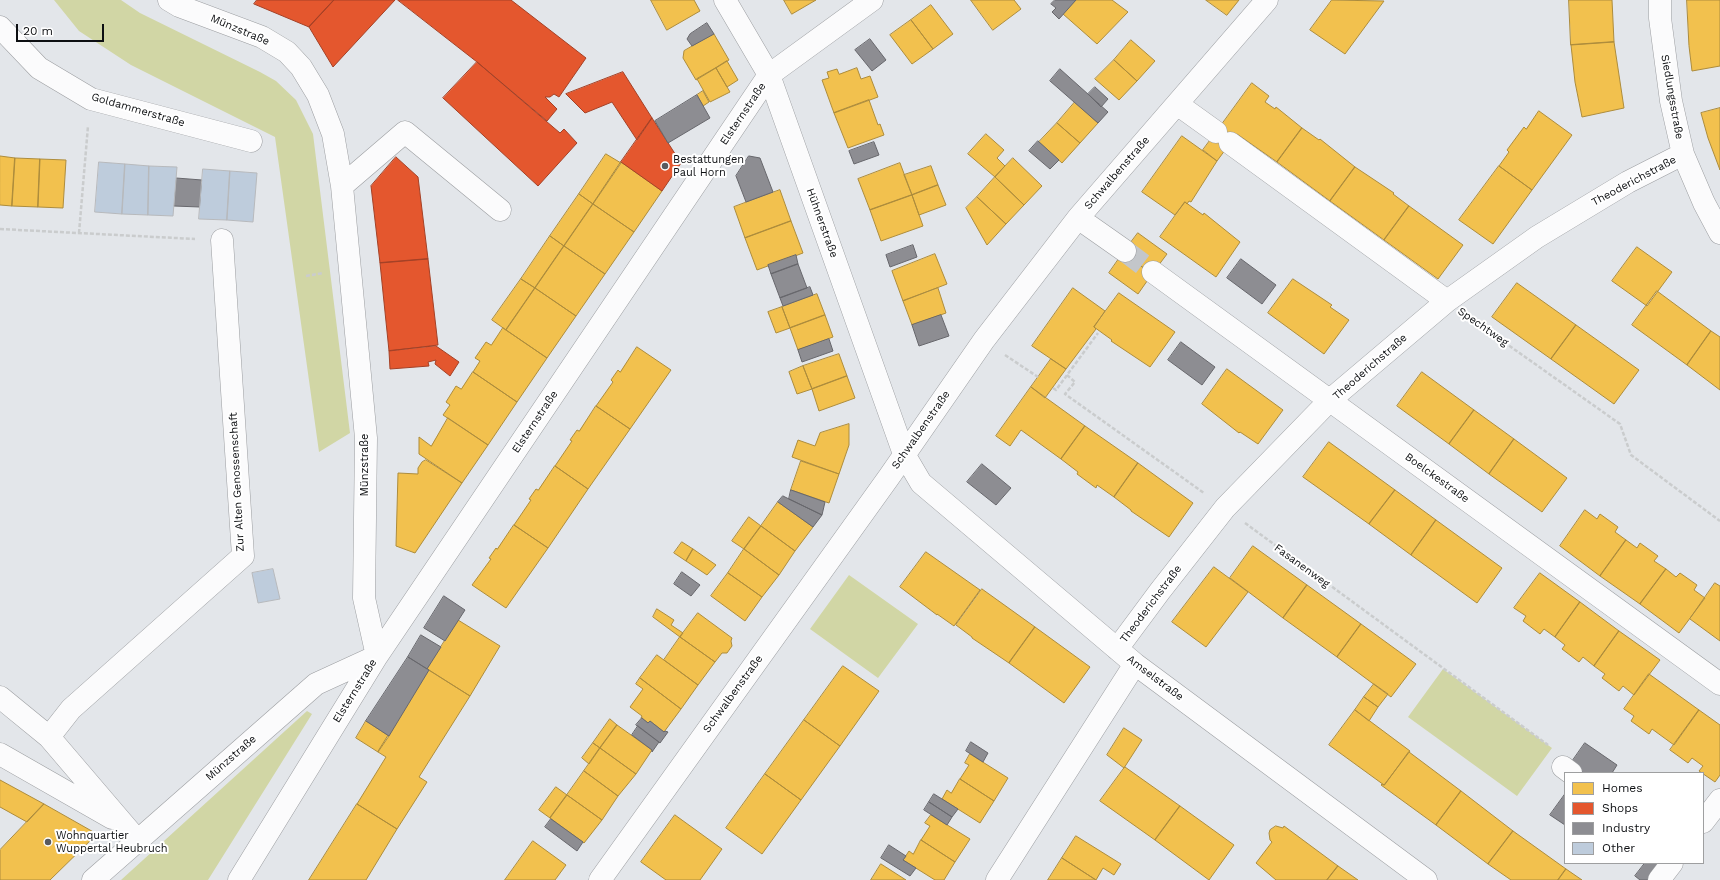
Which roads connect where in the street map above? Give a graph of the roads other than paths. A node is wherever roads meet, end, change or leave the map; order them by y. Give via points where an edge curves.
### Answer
1 (169, 0) edge
2 (726, 0) edge
3 (872, 0) edge
4 (1267, 0) edge
5 (1660, 0) edge
6 (0, 27) edge
7 (769, 75) junction
8 (1177, 104) junction
9 (251, 141) dead end
10 (1682, 154) junction
11 (342, 186) junction
12 (500, 210) dead end
13 (1078, 218) junction
14 (1720, 233) edge
15 (222, 240) road end
16 (1125, 251) tunnel mouth
17 (1154, 272) tunnel mouth
18 (1446, 301) junction
19 (1330, 400) junction
20 (904, 454) junction
21 (1118, 649) junction
22 (377, 656) junction
23 (1134, 664) junction
24 (1720, 684) edge
25 (0, 697) edge
26 (49, 737) junction
27 (0, 754) edge
28 (1720, 800) edge
29 (1704, 821) edge
30 (131, 833) junction
31 (1671, 864) edge
32 (93, 880) edge
33 (239, 880) edge
34 (600, 880) edge
35 (997, 880) edge
36 (1426, 880) edge
37 (1659, 880) edge

1 - 11 street, Münzstraße via 262,37 292,57 301,67 320,102 333,134
2 - 7 street, Hühnerstraße
3 - 7 street, Elsternstraße
4 - 8 street, Schwalbenstraße
5 - 10 street, Siedlungsstraße via 1671,101
6 - 9 street, Goldammerstraße via 39,68 91,98
7 - 20 street, Hühnerstraße
7 - 22 street, Elsternstraße
8 - 13 street, Schwalbenstraße
8 - 18 street, Spechtweg
10 - 14 street, Siedlungsstraße
10 - 18 street, Theoderichstraße via 1569,216
11 - 12 street via 405,132
11 - 22 street, Münzstraße via 366,438 364,598
13 - 16 street
13 - 20 street, Schwalbenstraße via 984,340
15 - 26 street, Zur Alten Genossenschaft via 243,556 71,709
17 - 19 street, Boelckestraße
18 - 19 street, Theoderichstraße
19 - 21 street, Theoderichstraße via 1225,508
19 - 24 street, Boelckestraße
20 - 21 street, Amselstraße via 921,483
20 - 34 street, Schwalbenstraße
21 - 23 street, Amselstraße
22 - 30 street, Münzstraße via 316,684
22 - 33 street, Elsternstraße
23 - 35 street
23 - 36 street, Amselstraße
25 - 26 street
26 - 30 street
27 - 30 street
28 - 29 street
30 - 32 street, Münzstraße
31 - 37 street

